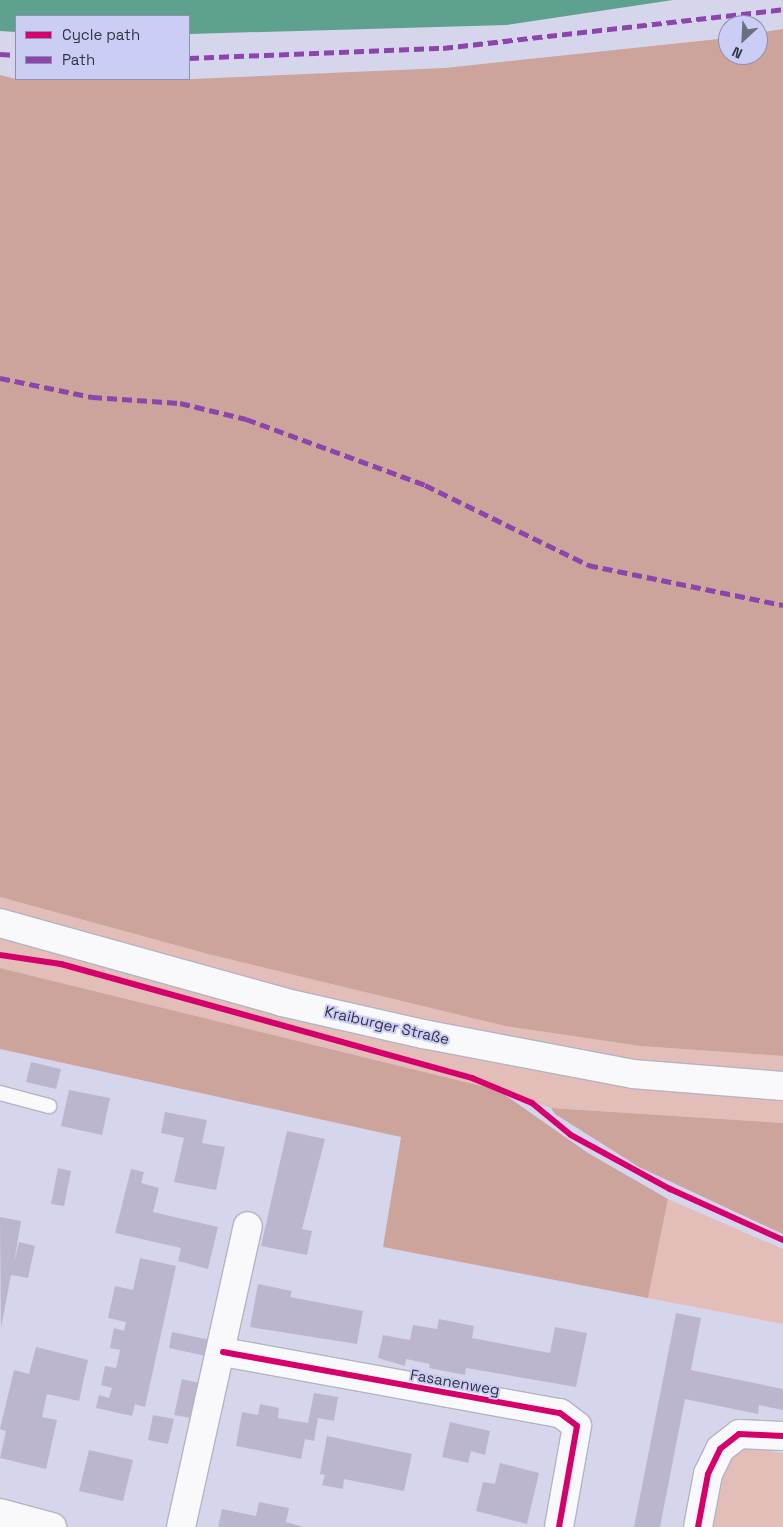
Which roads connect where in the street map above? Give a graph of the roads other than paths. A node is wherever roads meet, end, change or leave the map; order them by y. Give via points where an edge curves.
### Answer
1 (0, 923) edge
2 (783, 1086) edge
3 (0, 1093) edge
4 (49, 1106) dead end
5 (248, 1226) dead end
6 (223, 1352) junction
7 (783, 1436) edge
8 (0, 1513) edge
9 (52, 1527) edge
10 (181, 1527) edge
11 (559, 1527) edge
12 (698, 1527) edge

1 - 2 street, Kraiburger Straße via 282,1002 423,1034 633,1074
3 - 4 lane
5 - 6 street
6 - 10 street
6 - 11 street, Fasanenweg via 560,1413 577,1426
7 - 12 street via 740,1434 720,1449 708,1474
8 - 9 street

